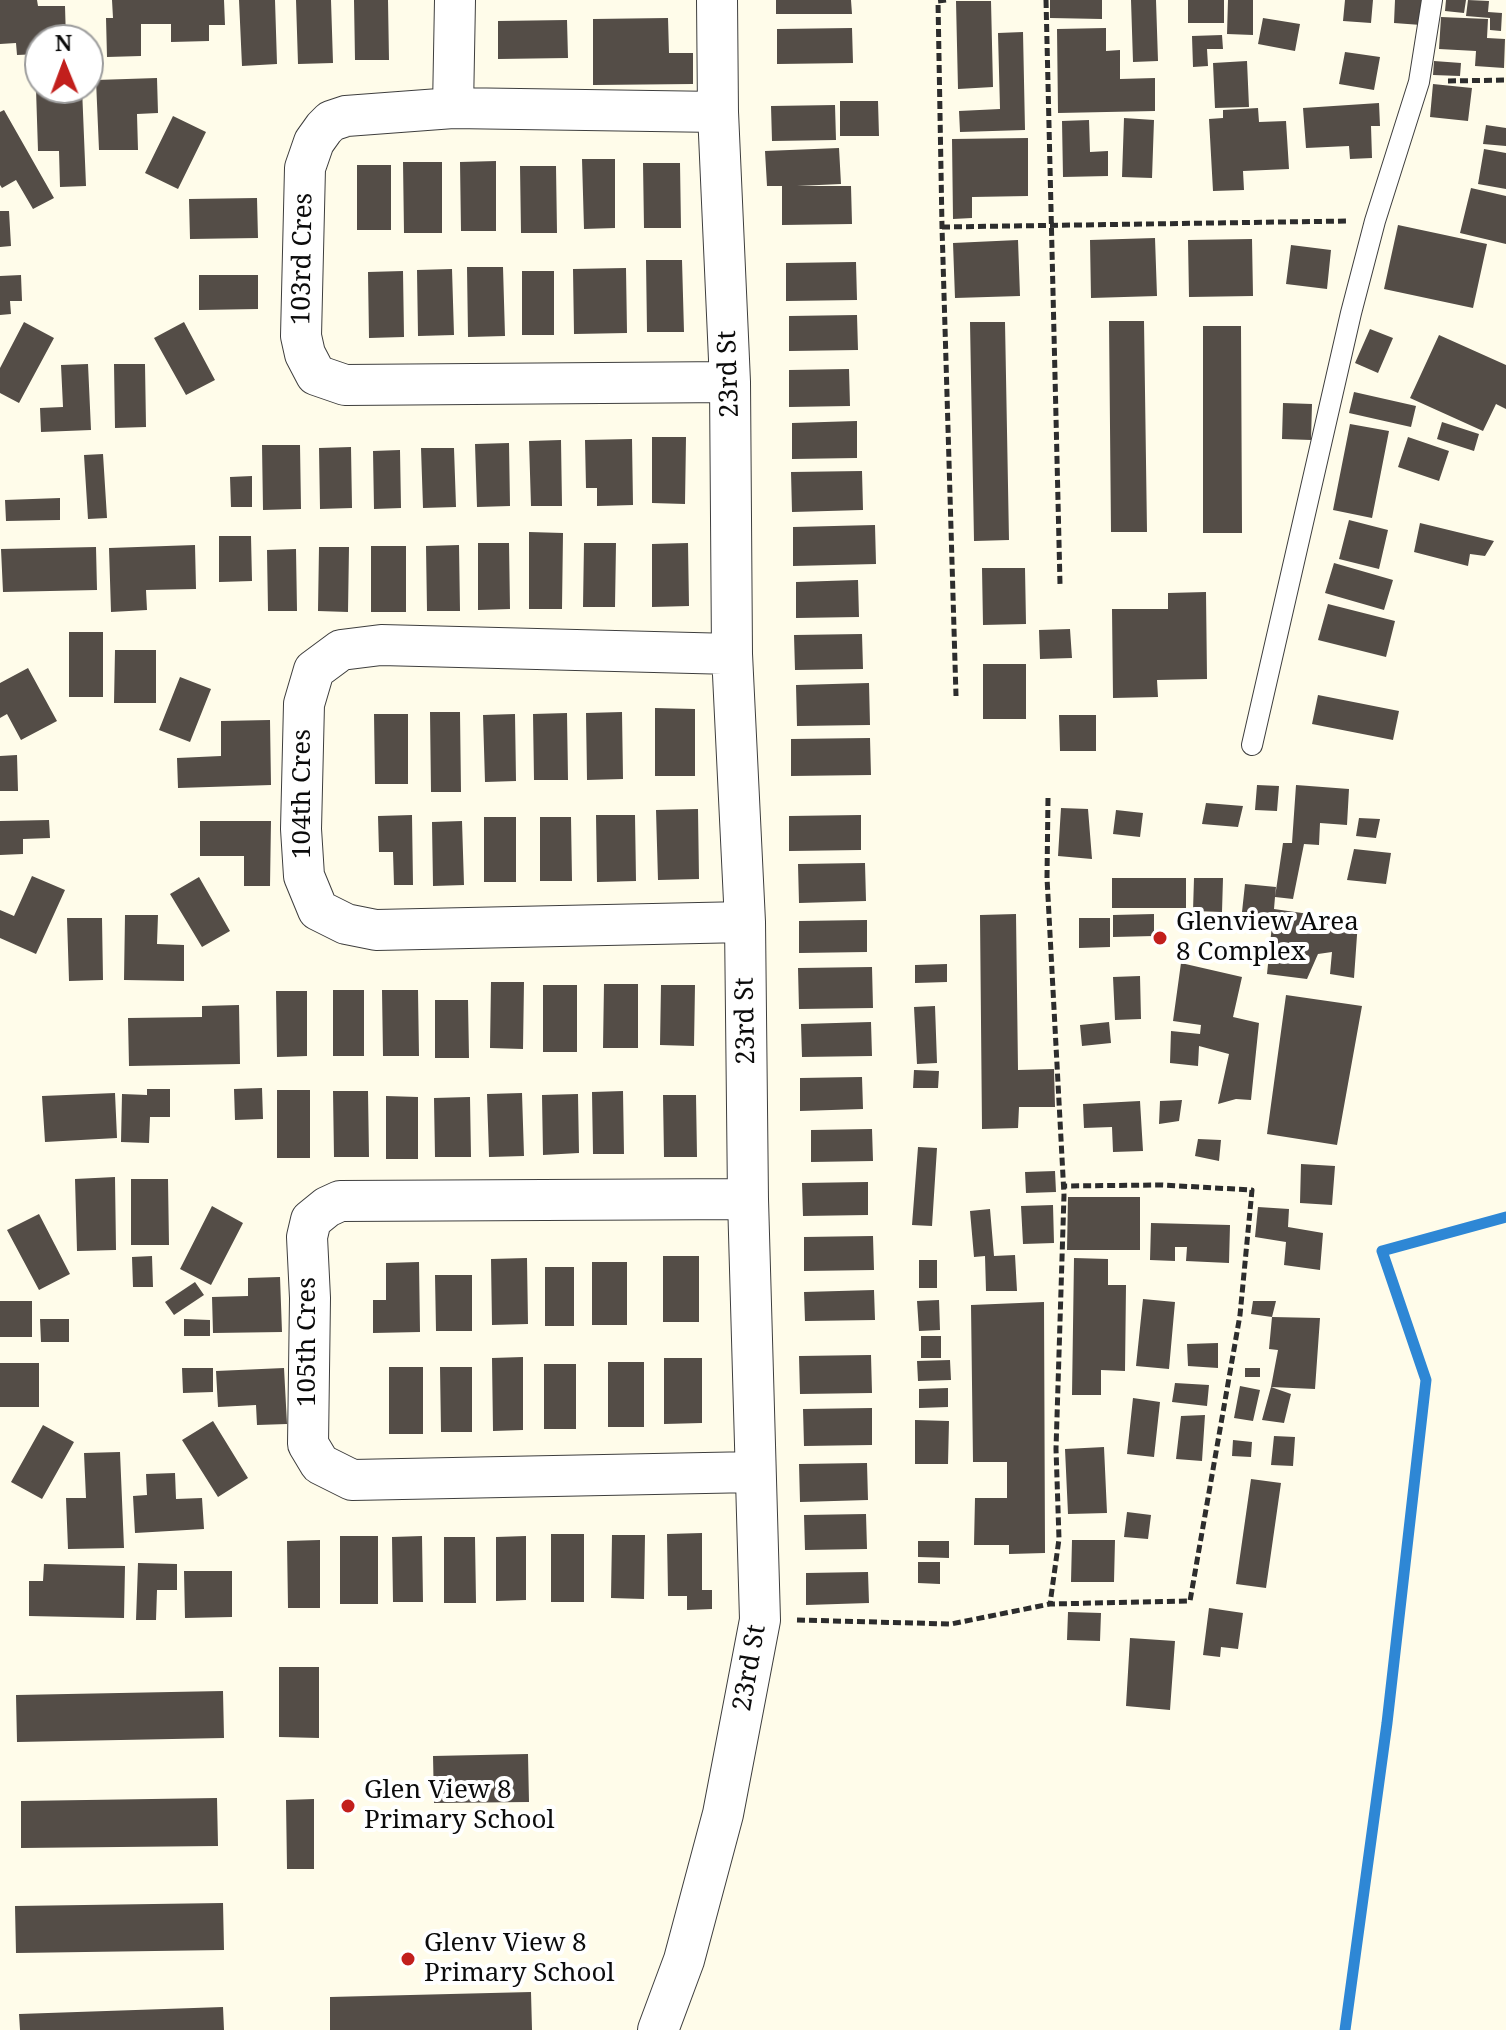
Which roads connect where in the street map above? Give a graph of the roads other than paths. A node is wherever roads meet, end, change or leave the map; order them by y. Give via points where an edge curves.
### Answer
1 (455, 0) edge
2 (717, 0) edge
3 (1432, 0) edge
4 (453, 108) junction
5 (718, 112) junction
6 (730, 382) junction
7 (732, 654) junction
8 (1252, 745) dead end
9 (745, 922) junction
10 (748, 1199) junction
11 (755, 1472) junction
12 (658, 2030) edge

1 - 4 street
2 - 5 street, 23rd St
3 - 8 lane via 1419,82 1348,328
4 - 5 street, 103rd Cres
4 - 6 street, 103rd Cres via 346,116 331,121 314,142 305,168 301,336 316,375 345,385
5 - 6 street, 23rd St
6 - 7 street, 23rd St
7 - 9 street, 23rd St
7 - 9 street, 104th Cres via 381,645 341,650 314,670 304,704 301,829 304,876 318,910 346,924 376,930
9 - 10 street, 23rd St
10 - 11 street, 23rd St
10 - 11 street, 105th Cres via 340,1201 327,1207 311,1220 307,1237 308,1444 320,1464 352,1480
11 - 12 street, 23rd St via 760,1620 723,1814 684,1960

